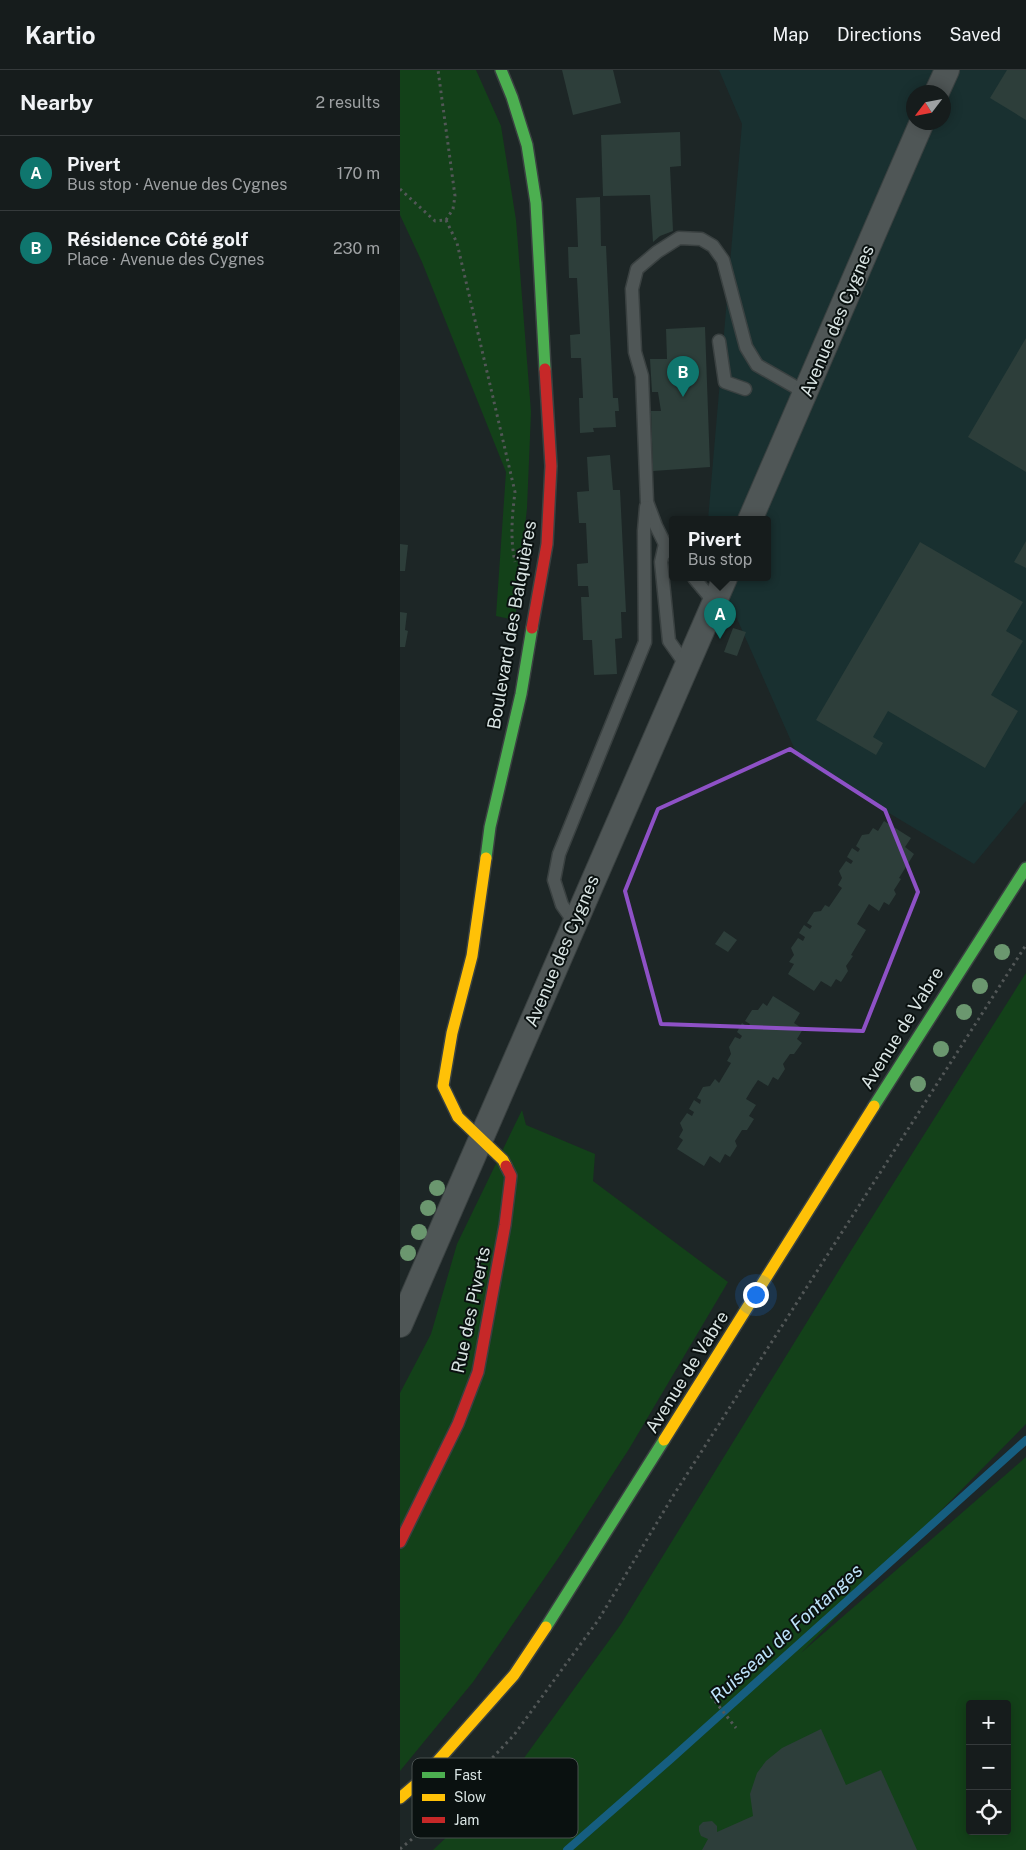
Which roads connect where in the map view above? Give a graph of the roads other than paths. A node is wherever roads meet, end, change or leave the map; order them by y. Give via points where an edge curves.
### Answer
1 (501, 70) edge
2 (947, 70) edge
3 (940, 85) edge
4 (919, 130) edge
5 (719, 341) dead end
6 (745, 389) dead end
7 (806, 393) junction
8 (646, 502) junction
9 (752, 516) edge
10 (669, 548) edge
11 (696, 581) edge
12 (724, 581) edge
13 (714, 602) junction
14 (686, 665) junction
15 (1026, 868) edge
16 (574, 922) junction
17 (481, 1141) junction
18 (400, 1326) edge
19 (400, 1542) edge
20 (439, 1758) edge
21 (412, 1787) edge
22 (400, 1798) edge

1 - 17 street, Boulevard des Balquières via 526,145 536,203 552,466 547,544 526,669 490,827 472,956 452,1033 443,1086 458,1117
2 - 3 street
4 - 7 street, Avenue des Cygnes
5 - 6 lane via 725,382
7 - 8 lane via 758,365 746,347 723,260 713,246 701,239 679,238 657,252 637,269 632,289 635,352 642,376
7 - 9 street, Avenue des Cygnes
8 - 10 lane
8 - 16 lane via 645,642 559,854 554,880 562,905
10 - 14 lane via 661,562 669,641
11 - 13 lane
12 - 13 street, Avenue des Cygnes
13 - 14 street, Avenue des Cygnes
14 - 16 street, Avenue des Cygnes
15 - 20 street, Avenue de Vabre via 586,1566 519,1667
16 - 17 street, Avenue des Cygnes
17 - 18 street, Avenue des Cygnes
17 - 19 street, Rue des Piverts via 503,1160 511,1176 478,1372 458,1424
21 - 22 street, Avenue de Vabre

